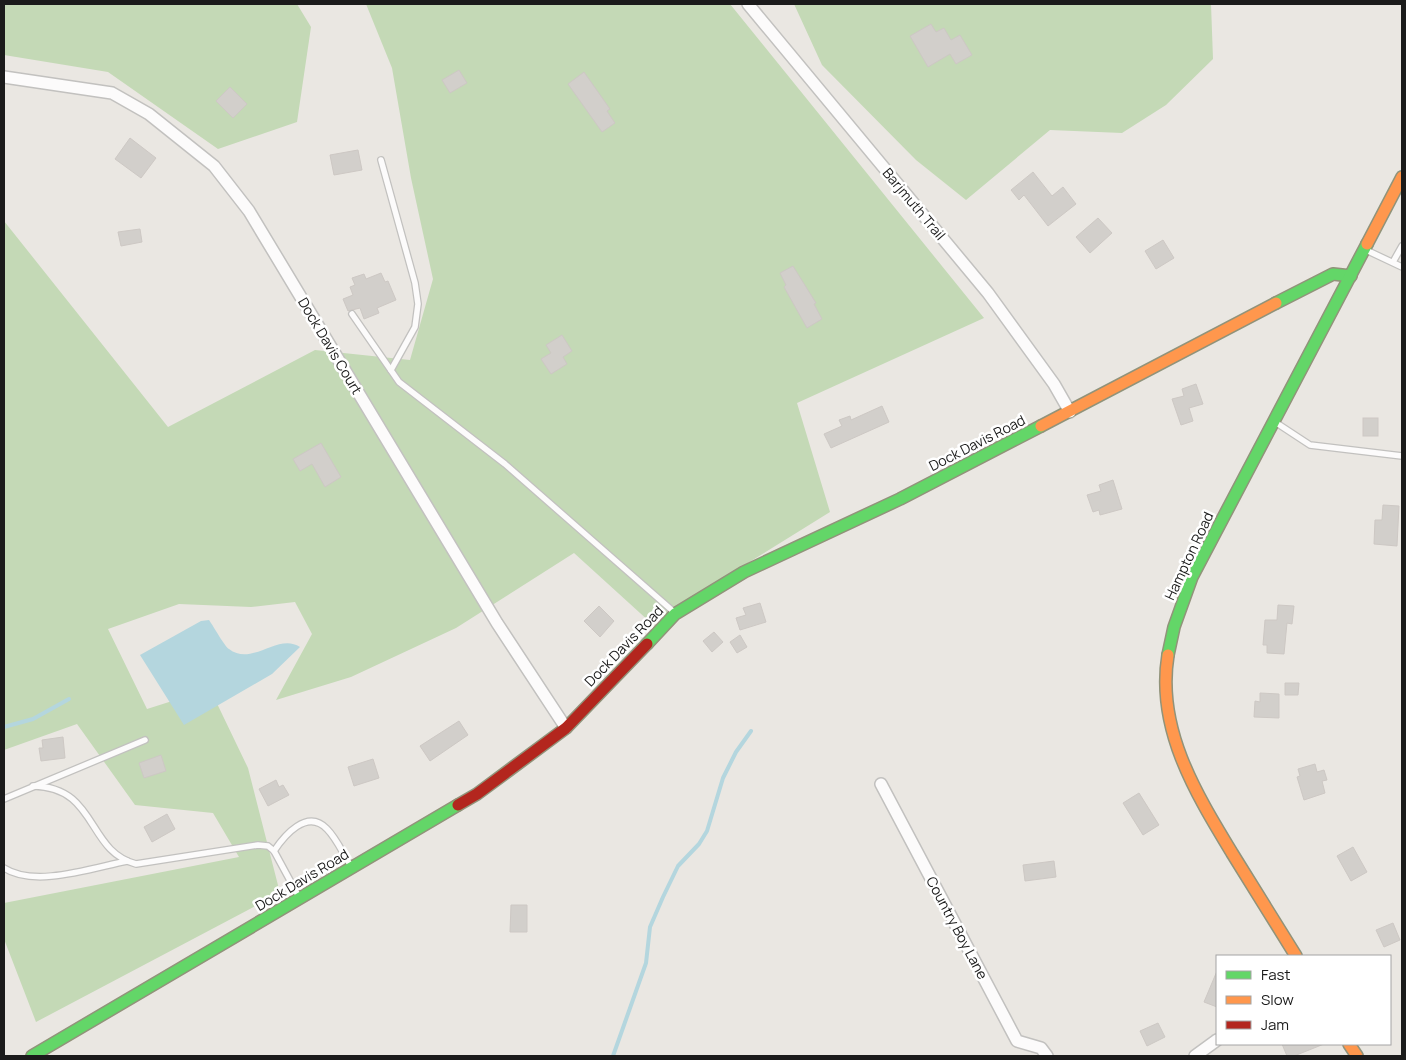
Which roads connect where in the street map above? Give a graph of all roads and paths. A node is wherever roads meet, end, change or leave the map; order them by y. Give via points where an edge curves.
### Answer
1 (748, 4) edge
2 (4, 77) edge
3 (381, 160) dead end
4 (1402, 177) edge
5 (1402, 246) edge
6 (1365, 250) junction
7 (1393, 262) junction
8 (1402, 267) edge
9 (1351, 276) junction
10 (352, 314) dead end
11 (391, 370) junction
12 (1070, 412) junction
13 (1274, 421) junction
14 (1402, 456) edge
15 (675, 614) junction
16 (566, 728) junction
17 (144, 740) dead end
18 (880, 784) dead end
19 (33, 786) junction
20 (4, 799) edge
21 (274, 851) junction
22 (127, 861) junction
23 (4, 868) edge
24 (352, 868) junction
25 (300, 898) junction
26 (1295, 955) edge
27 (1216, 1041) edge
28 (1350, 1045) edge
29 (32, 1056) edge
30 (1047, 1056) edge
31 (1195, 1056) edge
32 (1357, 1056) edge

1 - 12 street, Barjmuth Trail via 988,293 1054,384
2 - 16 street, Dock Davis Court via 112,93 149,114 214,166 249,211 497,623
3 - 11 lane via 415,282 418,304 415,327
4 - 6 street, Hampton Road
5 - 7 lane
6 - 7 lane
6 - 9 street, Hampton Road
7 - 8 lane
9 - 12 street, Dock Davis Road via 1333,274
9 - 13 street, Hampton Road
10 - 11 lane
11 - 15 lane via 399,382 504,464
12 - 15 street, Dock Davis Road via 900,499 744,572
13 - 14 lane via 1310,445
13 - 26 street, Hampton Road via 1192,577 1168,648 1165,679 1167,715 1178,753 1195,792
15 - 16 street, Dock Davis Road
16 - 24 street, Dock Davis Road via 477,794
17 - 19 lane
18 - 30 street, Country Boy Lane via 1018,1041 1041,1048
19 - 20 lane
19 - 22 lane via 56,788 69,795 109,848
21 - 22 lane via 268,846 258,845 146,864
21 - 24 lane via 293,828 307,822 319,824 327,828
21 - 25 lane
22 - 23 lane via 41,877 25,877
24 - 25 street, Dock Davis Road
25 - 29 street, Dock Davis Road
27 - 31 street
28 - 32 street

